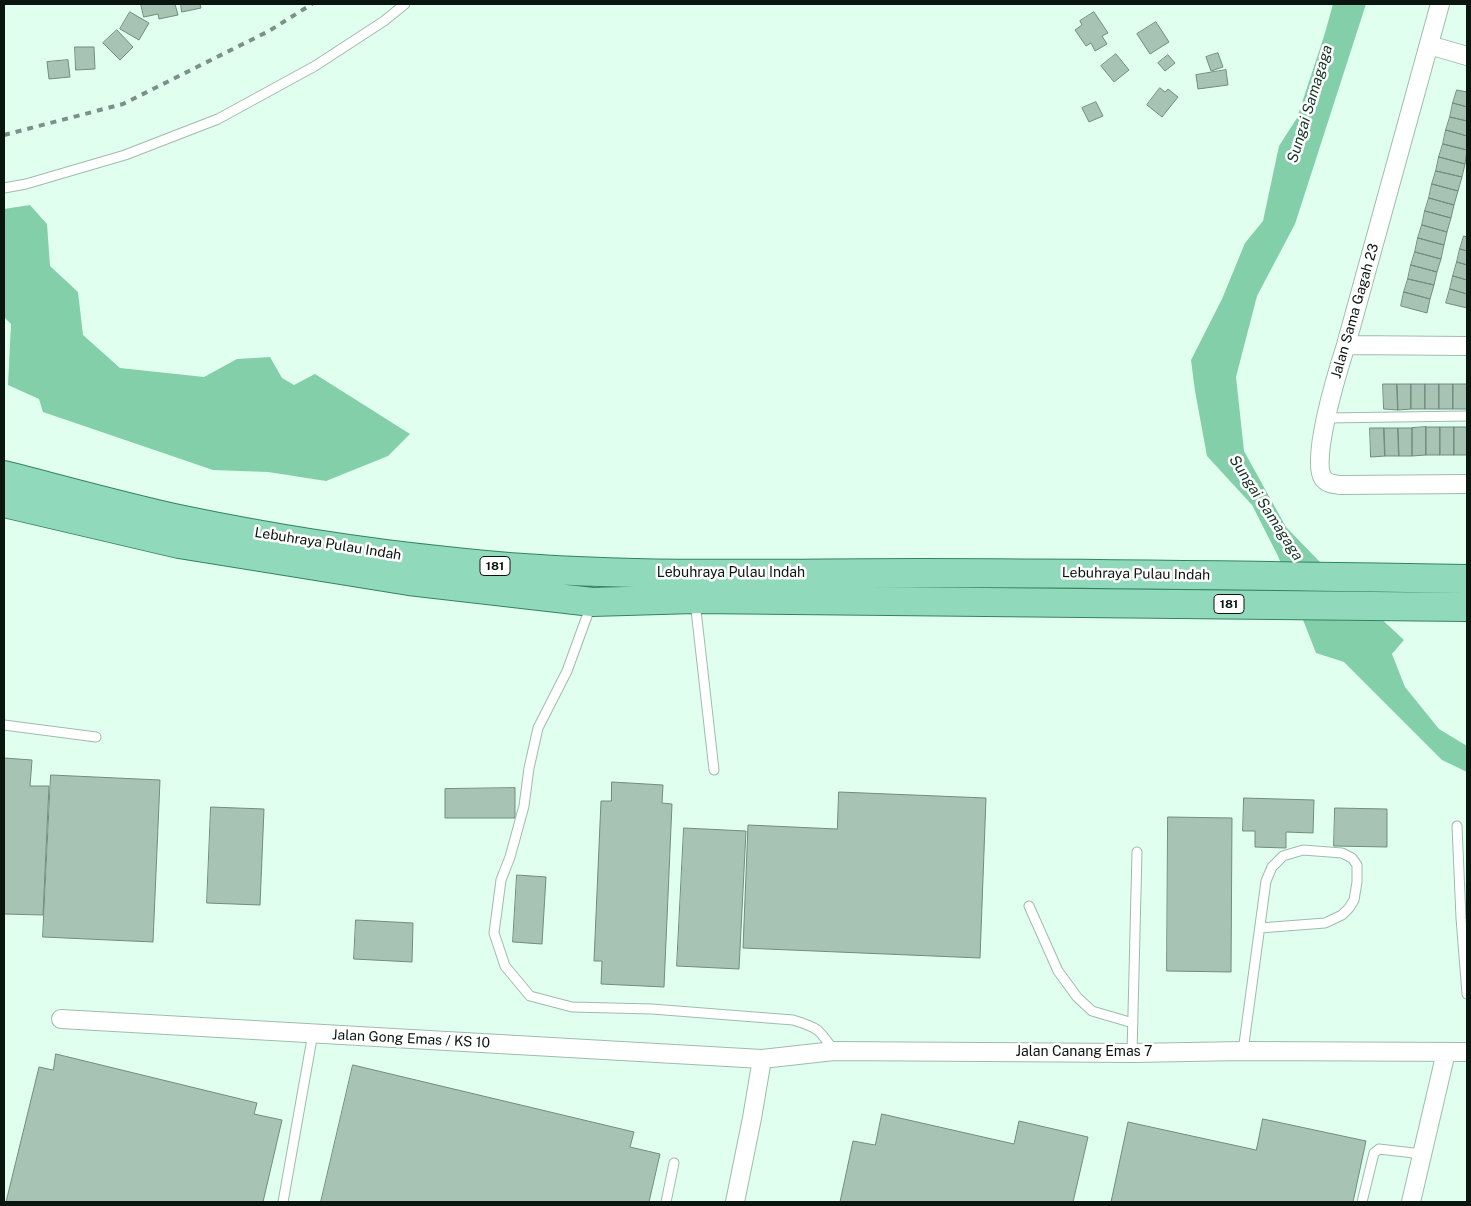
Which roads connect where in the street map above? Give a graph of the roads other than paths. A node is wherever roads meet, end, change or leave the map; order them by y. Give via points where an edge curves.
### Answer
1 (405, 4) edge
2 (1440, 4) edge
3 (1429, 45) junction
4 (1467, 56) edge
5 (4, 188) edge
6 (1346, 345) junction
7 (1467, 346) edge
8 (1467, 416) edge
9 (1327, 418) junction
10 (4, 475) edge
11 (1467, 484) edge
12 (4, 503) edge
13 (1467, 579) edge
14 (695, 599) junction
15 (592, 602) junction
16 (1467, 607) edge
17 (4, 725) edge
18 (96, 737) dead end
19 (714, 770) dead end
20 (1457, 826) dead end
21 (1138, 852) dead end
22 (1029, 906) dead end
23 (1260, 928) junction
24 (1467, 994) edge
25 (61, 1019) dead end
26 (1133, 1023) junction
27 (313, 1033) junction
28 (834, 1050) junction
29 (1243, 1051) junction
30 (1446, 1052) junction
31 (1467, 1052) edge
32 (1132, 1053) junction
33 (762, 1059) junction
34 (1422, 1154) junction
35 (674, 1163) dead end
36 (283, 1202) edge
37 (666, 1202) edge
38 (735, 1202) edge
39 (1362, 1202) edge
40 (1412, 1202) edge

1 - 5 lane via 315,66 218,119 125,155
2 - 3 street, Jalan Sama Gagah 23
3 - 4 street
3 - 6 street, Jalan Sama Gagah 23
6 - 7 street
6 - 9 street, Jalan Sama Gagah 23 via 1333,385
8 - 9 lane
9 - 11 street, Jalan Sama Gagah 23 via 1320,449 1320,470 1330,484
10 - 13 main road, Lebuhraya Pulau Indah / 181 via 200,523 276,538 449,562 522,568 675,574 1091,573
12 - 15 main road, Lebuhraya Pulau Indah / 181 via 179,544 409,581
14 - 15 main road, Lebuhraya Pulau Indah / 181
14 - 16 main road, Lebuhraya Pulau Indah / 181
14 - 19 lane
15 - 28 lane via 567,671 538,728 524,806 501,880 494,933 505,966 530,996 572,1007 652,1009 793,1020 820,1031
17 - 18 lane
20 - 24 lane
21 - 26 lane
22 - 26 lane via 1058,971 1077,997 1092,1011
23 - 23 lane via 1325,923 1342,914 1354,900 1357,865 1342,853 1303,850 1283,856 1266,881
23 - 29 lane
25 - 27 street, Jalan Gong Emas / KS 10
26 - 32 lane
27 - 33 street, Jalan Gong Emas / KS 10
27 - 36 lane
28 - 32 street, Jalan Canang Emas 7
28 - 33 street, Jalan Canang Emas 7
29 - 30 street, Jalan Canang Emas 7
29 - 32 street, Jalan Canang Emas 7
30 - 31 street, Jalan Canang Emas 7
30 - 34 street
33 - 38 street
34 - 39 lane via 1379,1149 1374,1153
34 - 40 street
35 - 37 lane

